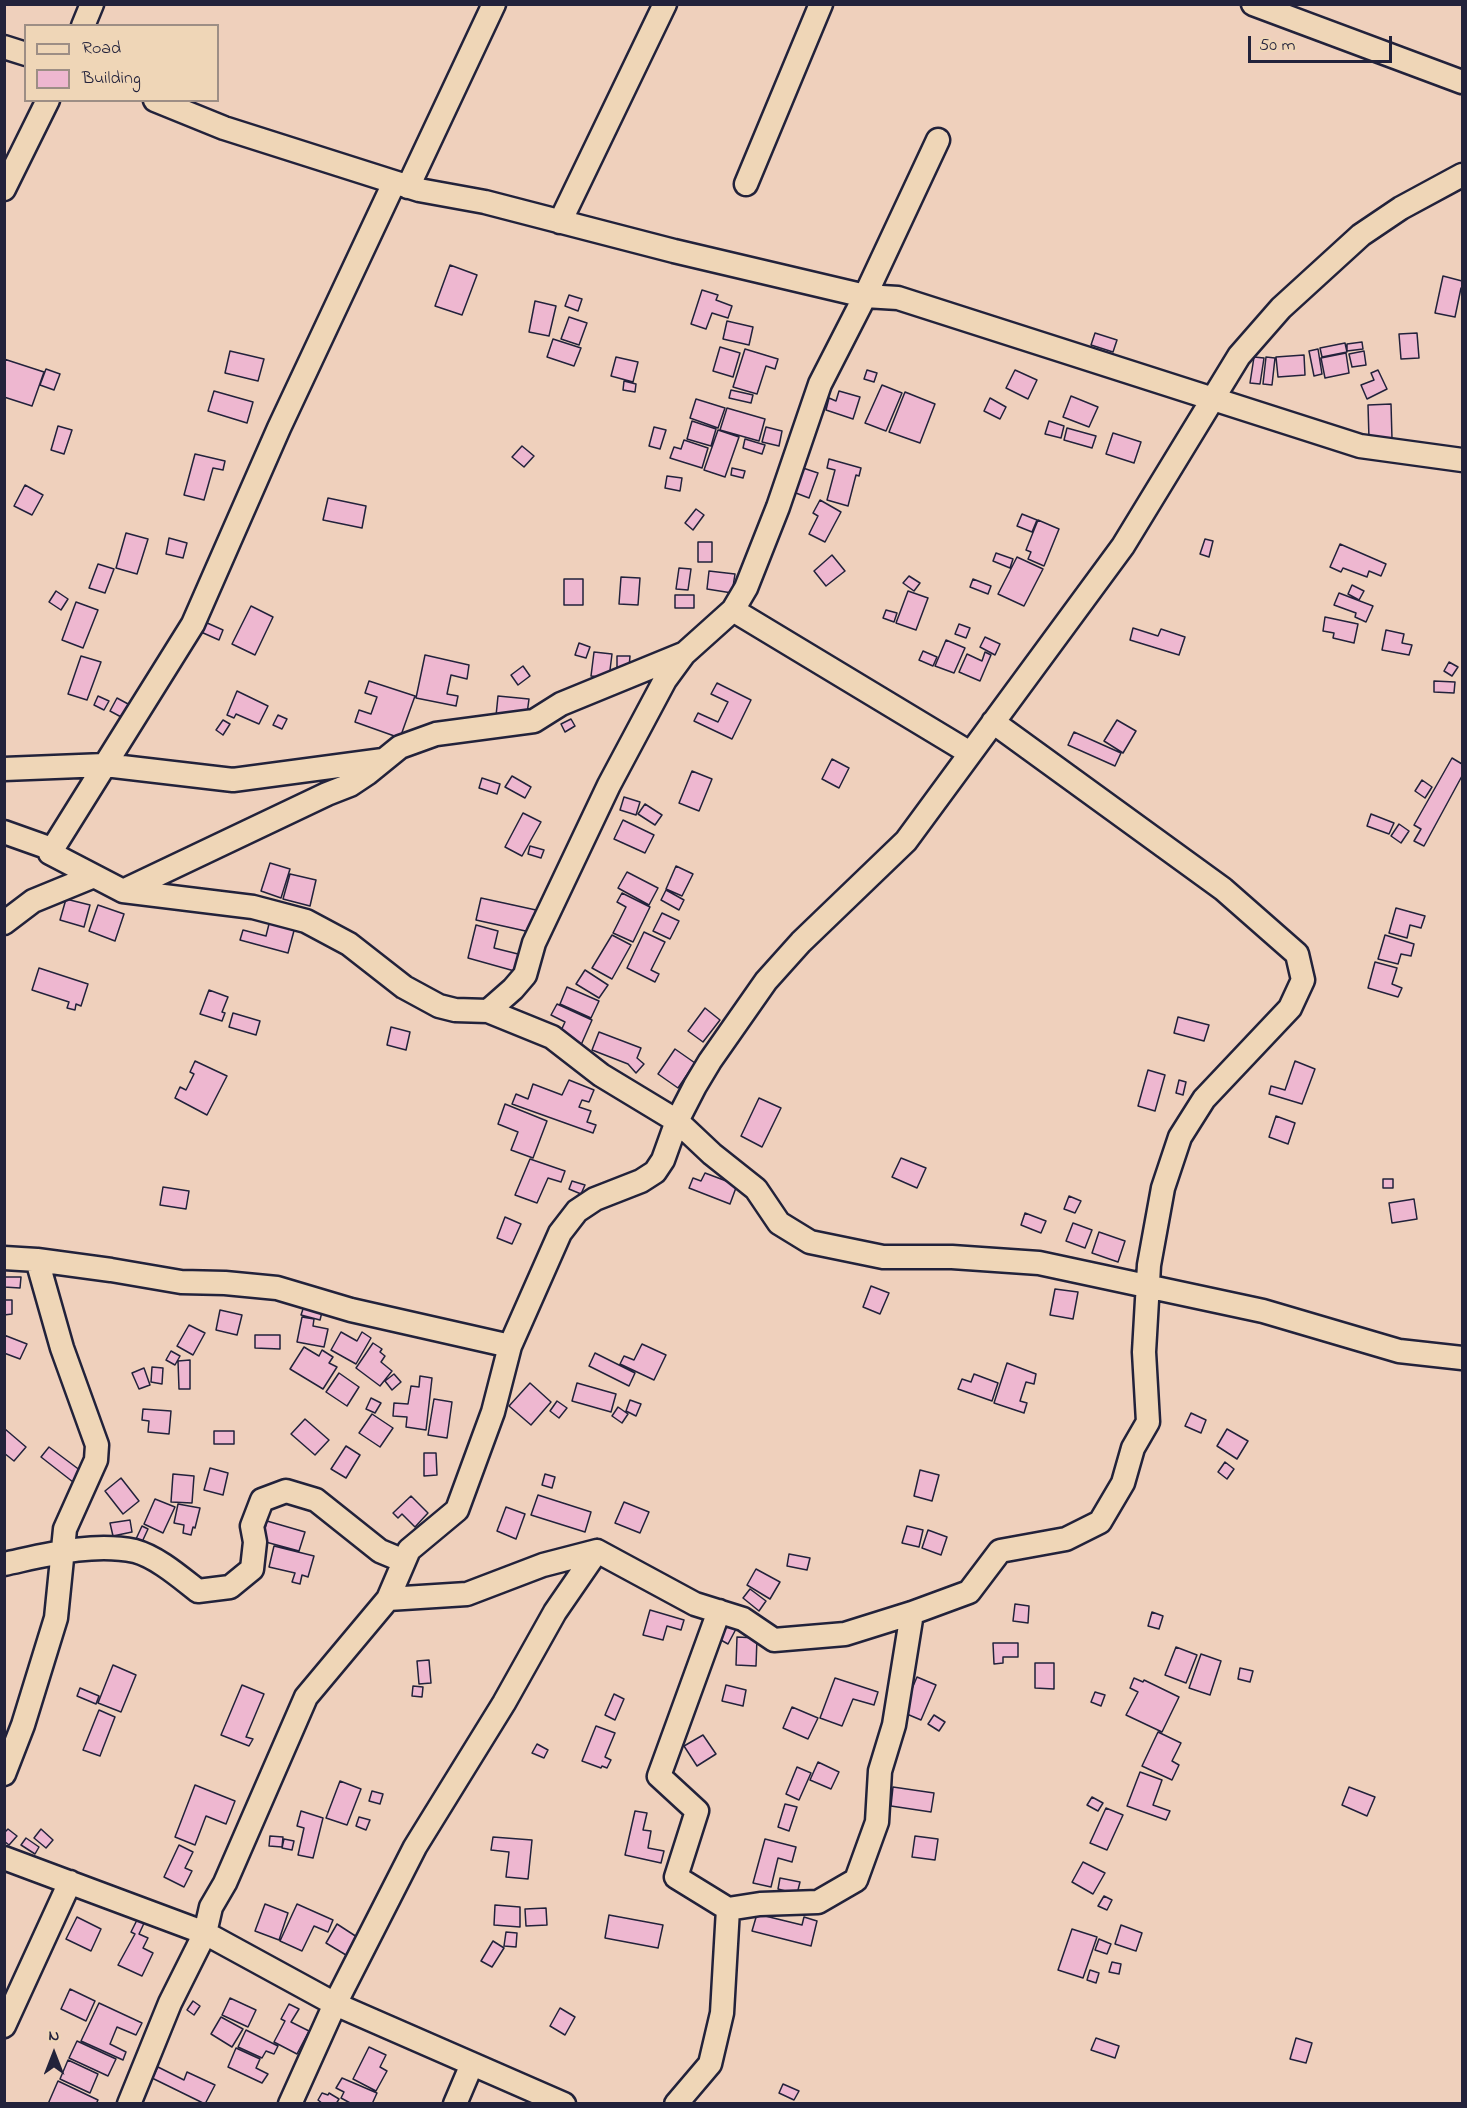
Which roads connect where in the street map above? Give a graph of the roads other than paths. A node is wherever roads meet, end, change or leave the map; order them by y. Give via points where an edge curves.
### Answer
1 (92, 4) edge
2 (494, 4) edge
3 (665, 4) edge
4 (821, 4) edge
5 (1253, 4) edge
6 (84, 24) edge
7 (4, 47) edge
8 (24, 53) edge
9 (1462, 82) edge
10 (47, 102) edge
11 (160, 102) edge
12 (938, 140) dead end
13 (1462, 175) edge
14 (746, 184) dead end
15 (401, 185) junction
16 (4, 189) edge
17 (560, 222) junction
18 (865, 296) junction
19 (1213, 399) junction
20 (1462, 460) edge
21 (733, 610) junction
22 (684, 654) junction
23 (993, 722) junction
24 (970, 753) junction
25 (383, 760) junction
26 (105, 765) junction
27 (4, 769) edge
28 (4, 832) edge
29 (50, 853) junction
30 (94, 876) junction
31 (123, 891) junction
32 (4, 923) edge
33 (488, 1011) junction
34 (677, 1121) junction
35 (4, 1258) edge
36 (37, 1260) junction
37 (1148, 1285) junction
38 (510, 1346) junction
39 (1462, 1358) edge
40 (63, 1551) junction
41 (597, 1551) junction
42 (404, 1561) junction
43 (4, 1564) edge
44 (388, 1599) junction
45 (719, 1611) junction
46 (912, 1613) junction
47 (4, 1774) edge
48 (4, 1858) edge
49 (70, 1882) junction
50 (728, 1909) junction
51 (205, 1933) junction
52 (335, 2004) junction
53 (4, 2026) edge
54 (472, 2064) junction
55 (129, 2103) edge
56 (290, 2103) edge
57 (455, 2103) edge
58 (564, 2103) edge
59 (676, 2103) edge

1 - 6 street
2 - 15 street
3 - 17 street
4 - 14 street
5 - 9 street
7 - 8 street
10 - 16 street
11 - 15 street via 224,128
12 - 18 street
13 - 19 street via 1401,208 1352,243 1274,316 1239,356
15 - 17 street
15 - 26 street via 279,428 193,624
17 - 18 street
18 - 19 street via 898,298
18 - 21 street via 820,384 778,507 746,588
19 - 20 street via 1360,446
19 - 23 street via 1123,546
21 - 22 street
21 - 24 street
22 - 25 street via 561,704 534,721 436,734 400,747
22 - 33 street via 665,680 609,785 534,943 525,975
23 - 24 street
23 - 37 street via 1223,889 1298,954 1303,980 1290,1008 1204,1099 1180,1137 1163,1188
24 - 34 street via 906,841 766,981 710,1061
25 - 26 street via 233,780
25 - 31 street via 350,785
26 - 27 street
26 - 29 street
28 - 29 street via 49,848
29 - 30 street
30 - 31 street
30 - 32 street via 33,901
31 - 33 street via 254,907 306,921 349,944 404,987 439,1006 455,1011
33 - 34 street via 552,1037 601,1075
34 - 37 street via 756,1189 778,1223 810,1242 884,1257 1039,1263
34 - 38 street via 655,1172 595,1199 577,1211 560,1233
35 - 36 street
36 - 38 street via 181,1282 277,1288 351,1310
36 - 40 street via 62,1348 97,1445 96,1460 65,1529
37 - 39 street via 1263,1311 1399,1351
37 - 46 street via 1144,1352 1148,1422 1133,1448 1123,1483 1100,1522 1066,1539 1000,1551 969,1592
38 - 42 street via 493,1412 457,1510 409,1550
40 - 42 street via 136,1551 170,1568 198,1591 230,1587 252,1569 252,1526 261,1500 286,1491 316,1500 380,1551
40 - 43 street
40 - 47 street via 56,1618
41 - 44 street via 543,1565 467,1594
41 - 45 street via 695,1604
41 - 52 street via 555,1612 415,1846
42 - 44 street
44 - 51 street via 306,1697 212,1907
45 - 46 street via 743,1619 774,1640 845,1634
45 - 50 street via 659,1776 697,1812 676,1876
46 - 50 street via 894,1725 880,1771 877,1822 856,1880 818,1902
48 - 49 street
49 - 51 street
49 - 53 street
50 - 59 street via 722,2013 710,2064
51 - 52 street
51 - 55 street via 170,2003
52 - 54 street
52 - 56 street
54 - 57 street
54 - 58 street

